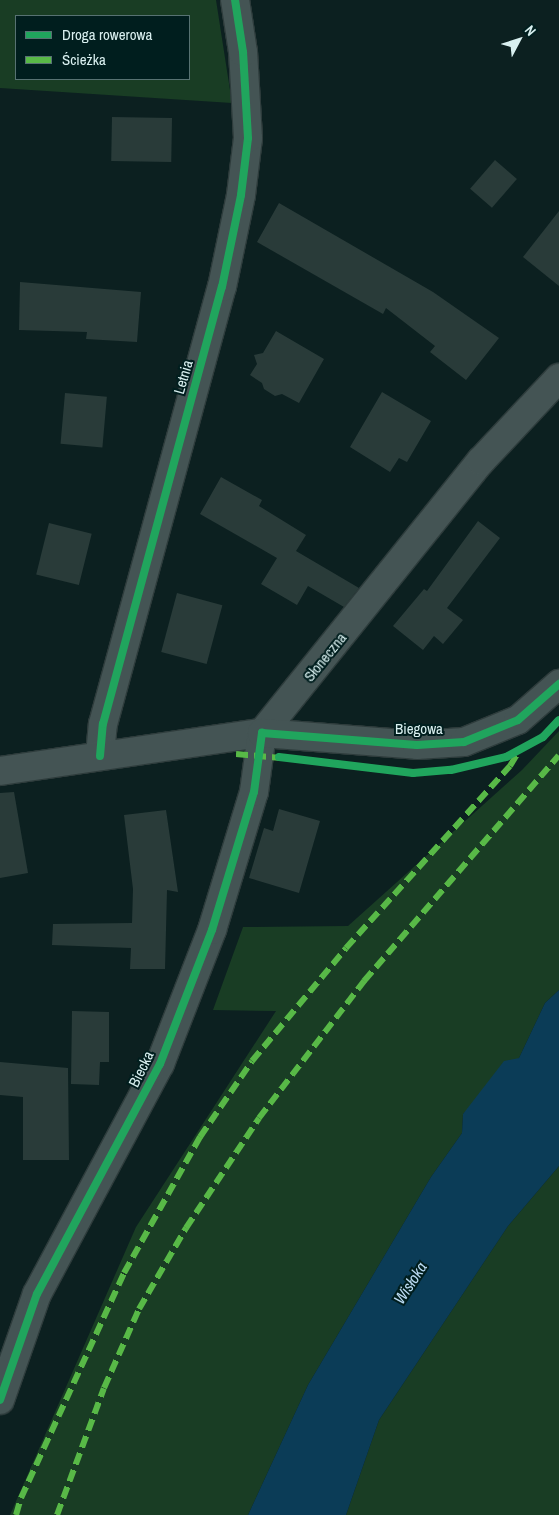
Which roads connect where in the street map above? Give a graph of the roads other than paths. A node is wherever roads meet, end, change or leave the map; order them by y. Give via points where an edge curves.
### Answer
1 (235, 0) edge
2 (559, 378) edge
3 (559, 684) edge
4 (262, 733) junction
5 (100, 756) junction
6 (0, 771) edge
7 (0, 1400) edge

1 - 5 street, Letnia via 244,52 248,138 241,195 222,287 103,724
2 - 4 street, Słoneczna via 481,461
3 - 4 street, Biegowa via 518,720 464,742 417,745
4 - 5 street
4 - 7 street, Biecka via 254,792 217,912 160,1064 37,1294
5 - 6 street

